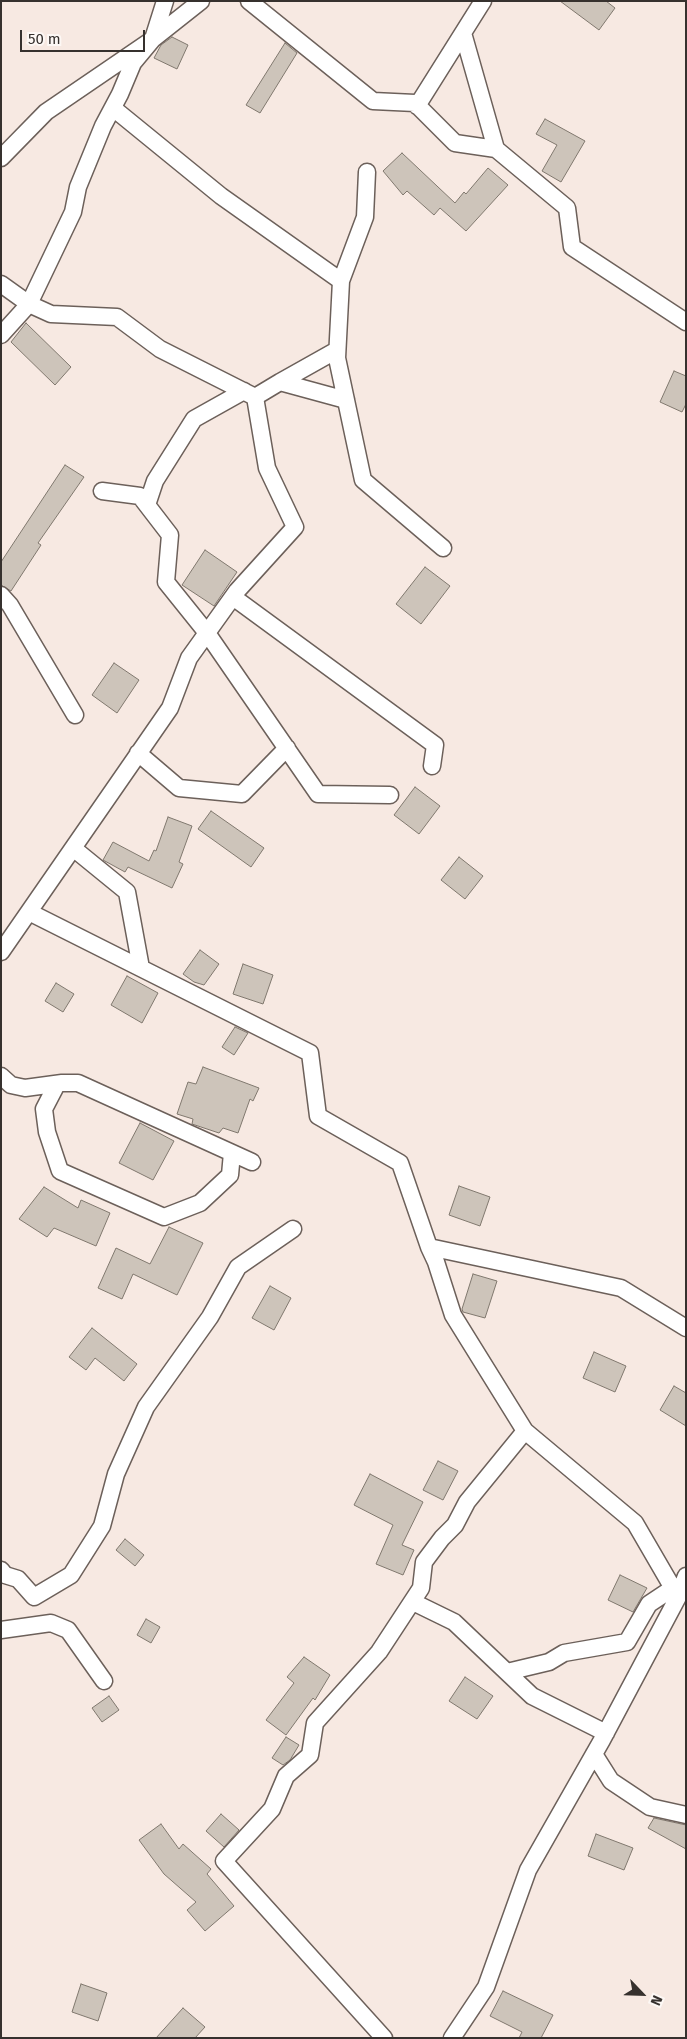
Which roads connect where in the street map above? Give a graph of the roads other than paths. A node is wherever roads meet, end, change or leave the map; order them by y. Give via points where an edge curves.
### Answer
1 (165, 1) edge
2 (201, 1) edge
3 (248, 1) edge
4 (483, 1) edge
5 (463, 34) junction
6 (153, 39) junction
7 (417, 106) junction
8 (113, 108) junction
9 (496, 150) junction
10 (1, 158) edge
11 (367, 172) dead end
12 (341, 281) junction
13 (1, 284) edge
14 (28, 304) junction
15 (686, 322) edge
16 (1, 335) edge
17 (337, 350) junction
18 (280, 382) junction
19 (249, 394) junction
20 (346, 400) junction
21 (102, 491) dead end
22 (147, 505) junction
23 (443, 548) dead end
24 (1, 595) edge
25 (232, 597) junction
26 (207, 632) junction
27 (75, 715) dead end
28 (286, 748) junction
29 (138, 753) junction
30 (432, 766) dead end
31 (390, 795) dead end
32 (73, 848) junction
33 (29, 912) junction
34 (1, 952) edge
35 (141, 968) junction
36 (1, 1076) edge
37 (57, 1084) junction
38 (232, 1153) junction
39 (252, 1162) dead end
40 (293, 1229) dead end
41 (429, 1247) junction
42 (686, 1328) edge
43 (525, 1431) junction
44 (1, 1570) edge
45 (686, 1576) edge
46 (678, 1598) edge
47 (413, 1602) junction
48 (1, 1630) edge
49 (507, 1672) junction
50 (104, 1682) dead end
51 (606, 1733) junction
52 (594, 1754) junction
53 (686, 1815) edge
54 (384, 2038) edge
55 (452, 2038) edge

1 - 6 street
2 - 6 street
3 - 7 street via 373,101 415,103
4 - 5 street
5 - 7 street
5 - 9 street
6 - 8 street via 133,63
6 - 10 street via 46,112
7 - 9 street via 455,143
8 - 12 street via 221,196
8 - 14 street via 83,172 73,212
9 - 15 street via 567,208 572,247
11 - 12 street via 365,217
12 - 17 street
13 - 14 street
14 - 16 street
14 - 19 street via 51,314 117,317 160,349
17 - 18 street
17 - 20 street
18 - 19 street
18 - 20 street
19 - 22 street via 194,419 156,481
19 - 25 street via 267,468 295,527
20 - 23 street via 363,480
21 - 22 street via 140,496
22 - 26 street via 170,535 166,582
24 - 27 street
25 - 26 street
25 - 30 street via 435,745
26 - 28 street
26 - 29 street via 189,658 170,708
28 - 29 street via 242,794 179,788
28 - 31 street via 318,794
29 - 32 street
32 - 33 street
32 - 35 street via 127,892
33 - 34 street
33 - 35 street
35 - 41 street via 310,1053 318,1116 400,1163
36 - 37 street via 11,1086 25,1088
37 - 38 street via 78,1083
37 - 38 street via 44,1109 47,1132 60,1171 164,1217 200,1203 230,1175
38 - 39 street
40 - 44 street via 238,1267 210,1317 146,1407 116,1474 102,1526 71,1575 34,1597 18,1579 5,1575
41 - 42 street via 622,1288
41 - 43 street via 453,1315
43 - 46 street via 635,1523
43 - 47 street via 467,1502 455,1525 424,1562 422,1588
45 - 46 street
46 - 49 street via 649,1604 627,1642 564,1653 549,1662
46 - 51 street
47 - 49 street via 454,1622
47 - 54 street via 379,1652 315,1724 310,1755 286,1776 272,1810 224,1861
48 - 50 street via 51,1623 68,1630
49 - 51 street via 532,1696
51 - 52 street
52 - 53 street via 611,1781 650,1807
52 - 55 street via 528,1870 486,1987

